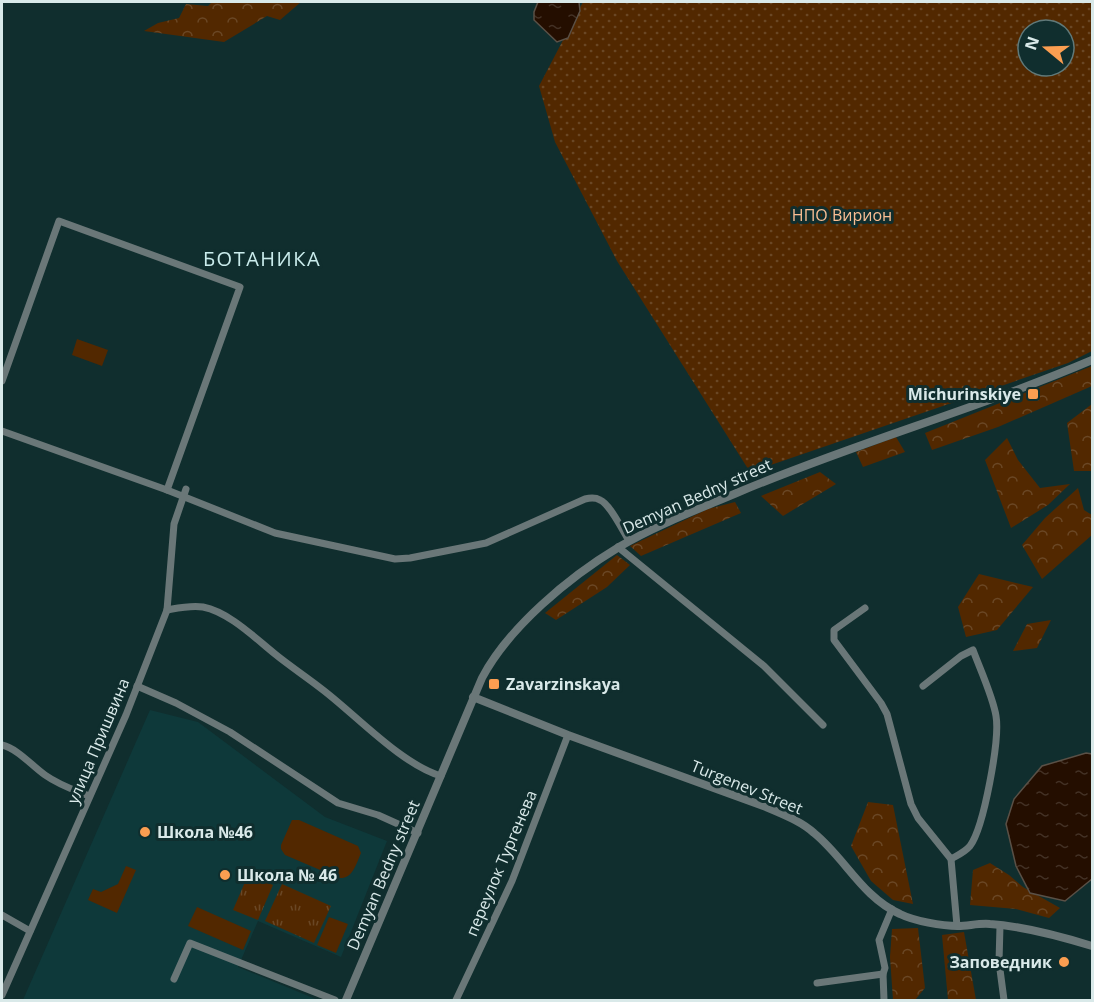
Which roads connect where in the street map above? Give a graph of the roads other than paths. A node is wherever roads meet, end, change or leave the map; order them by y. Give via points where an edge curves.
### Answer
1 (1092, 360) edge
2 (2, 381) edge
3 (2, 431) edge
4 (167, 490) junction
5 (184, 493) junction
6 (629, 542) junction
7 (618, 548) junction
8 (864, 608) dead end
9 (166, 610) junction
10 (136, 686) junction
11 (923, 686) dead end
12 (474, 697) junction
13 (823, 725) dead end
14 (568, 735) junction
15 (2, 745) edge
16 (441, 776) junction
17 (89, 796) junction
18 (418, 833) junction
19 (951, 859) junction
20 (892, 909) junction
21 (2, 915) edge
22 (957, 926) junction
23 (1000, 926) junction
24 (30, 930) junction
25 (1092, 946) edge
26 (883, 974) junction
27 (174, 979) dead end
28 (817, 983) dead end
29 (2, 995) edge
30 (335, 1000) edge
31 (346, 1000) edge
32 (456, 1000) edge
33 (884, 1000) edge
34 (1004, 1000) edge

1 - 6 street, Demyan Bedny street via 800,468
2 - 4 street via 59,221 240,286
3 - 4 street
4 - 5 street
5 - 6 street via 275,533 395,559 486,543 591,498 607,506
5 - 9 street, улица Пришвина via 174,524
6 - 7 street, Demyan Bedny street
7 - 12 street, Demyan Bedny street via 521,625 497,652
7 - 13 street via 764,666
8 - 19 street via 834,630 834,640 887,714 911,804
9 - 10 street, улица Пришвина
9 - 16 street via 204,607 230,619 409,761
10 - 17 street, улица Пришвина
10 - 18 street via 230,732 338,803
11 - 19 street via 973,650 996,715 992,765 976,836 969,848
12 - 14 street, Turgenev Street
12 - 16 street, Demyan Bedny street
14 - 20 street, Turgenev Street via 797,821 814,832 853,878
14 - 32 street, переулок Тургенева via 512,881
15 - 17 street via 10,747 47,777
16 - 18 street, Demyan Bedny street
17 - 24 street, улица Пришвина
18 - 31 street, Demyan Bedny street
19 - 22 street
20 - 22 street, Turgenev Street via 900,915
20 - 26 street via 879,940
21 - 24 street
22 - 23 street, Turgenev Street
23 - 25 street, Turgenev Street
23 - 34 street
24 - 29 street, улица Пришвина
26 - 28 street
26 - 33 street
27 - 30 street via 190,943

